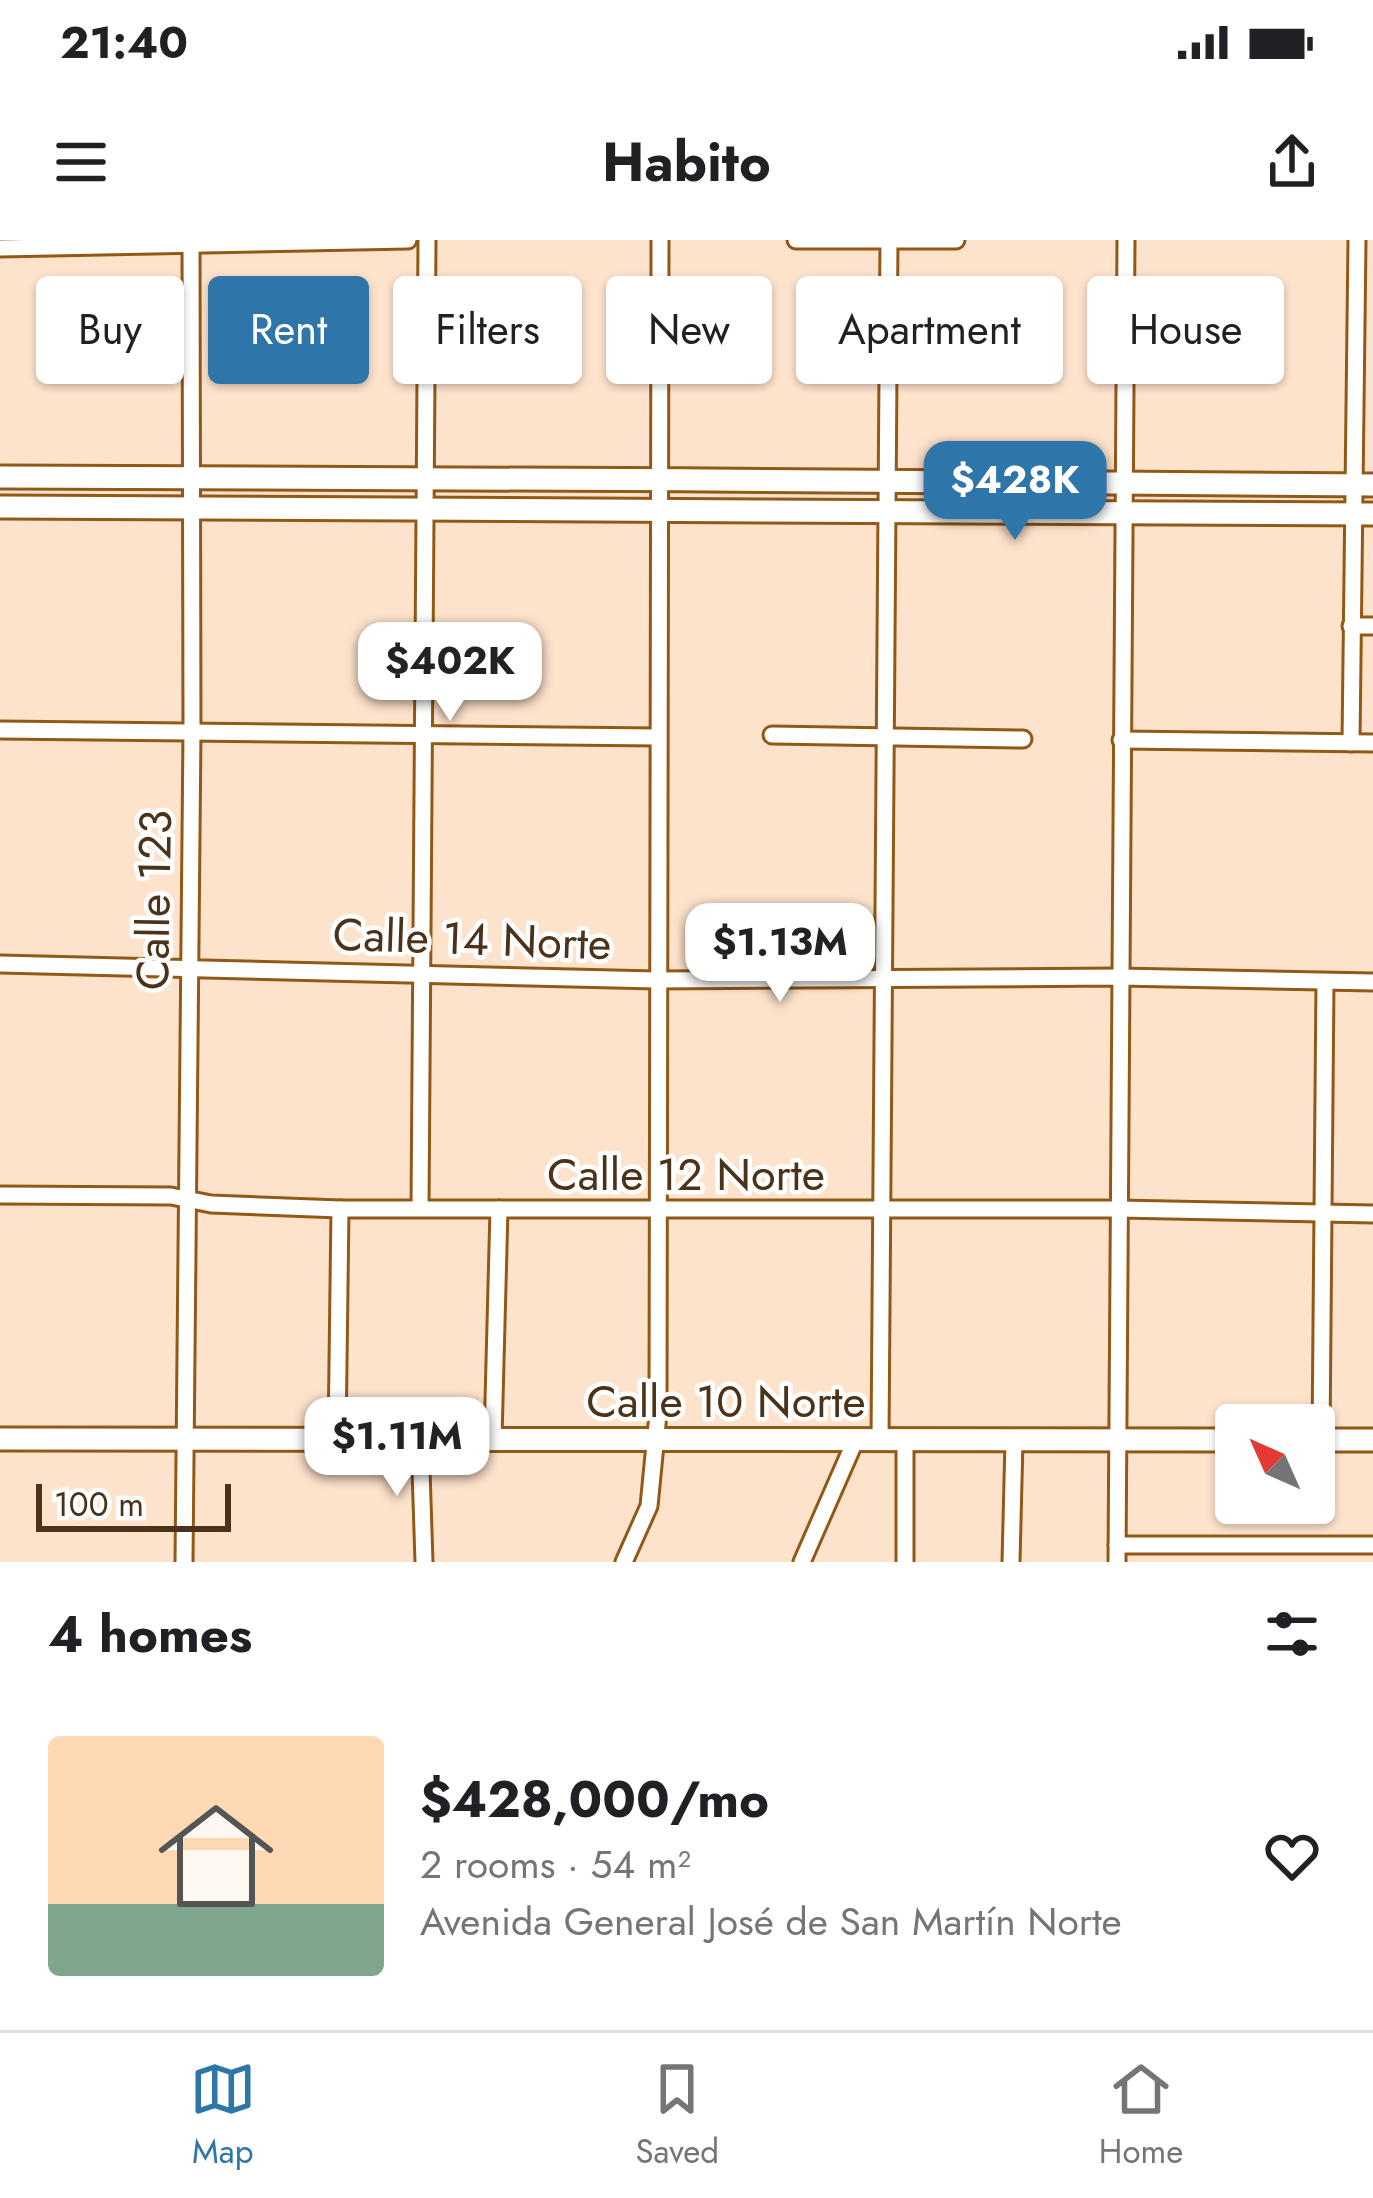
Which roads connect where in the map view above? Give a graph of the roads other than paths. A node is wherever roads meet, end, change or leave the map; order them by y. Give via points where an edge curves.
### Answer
1 (408, 240) edge
2 (427, 240) edge
3 (660, 240) edge
4 (796, 240) edge
5 (889, 240) edge
6 (956, 240) edge
7 (1126, 240) edge
8 (1357, 240) edge
9 (191, 241) edge
10 (0, 248) edge
11 (0, 477) edge
12 (659, 477) junction
13 (190, 478) junction
14 (425, 480) junction
15 (887, 484) junction
16 (1127, 484) junction
17 (1363, 484) edge
18 (425, 506) junction
19 (0, 507) edge
20 (658, 507) junction
21 (190, 508) junction
22 (887, 513) junction
23 (1363, 514) edge
24 (1127, 515) junction
25 (1352, 626) junction
26 (1373, 626) edge
27 (0, 730) edge
28 (192, 732) junction
29 (772, 734) dead end
30 (424, 736) junction
31 (658, 737) junction
32 (885, 737) junction
33 (1023, 739) dead end
34 (1121, 740) junction
35 (1351, 743) junction
36 (1373, 743) edge
37 (0, 964) edge
38 (188, 966) junction
39 (422, 974) junction
40 (1119, 977) junction
41 (883, 979) junction
42 (656, 980) junction
43 (1325, 982) junction
44 (1373, 982) edge
45 (0, 1196) edge
46 (188, 1199) junction
47 (420, 1208) junction
48 (340, 1209) junction
49 (499, 1209) junction
50 (1118, 1209) junction
51 (658, 1210) junction
52 (881, 1210) junction
53 (1324, 1213) junction
54 (1373, 1214) edge
55 (1319, 1404) edge
56 (0, 1439) edge
57 (186, 1439) junction
58 (420, 1439) junction
59 (493, 1439) junction
60 (1118, 1439) junction
61 (653, 1440) junction
62 (1215, 1440) edge
63 (1335, 1440) edge
64 (1373, 1440) edge
65 (337, 1441) junction
66 (855, 1441) junction
67 (880, 1441) junction
68 (904, 1441) junction
69 (1014, 1441) junction
70 (1373, 1545) edge
71 (1117, 1554) edge
72 (184, 1562) edge
73 (424, 1562) edge
74 (624, 1562) edge
75 (802, 1562) edge
76 (905, 1562) edge
77 (1011, 1562) edge

1 - 9 street
2 - 14 street
3 - 12 street
4 - 5 street
5 - 6 street
5 - 15 street
7 - 16 street
8 - 17 street
9 - 10 street
9 - 13 street, Calle 123
11 - 13 main road
12 - 14 main road
12 - 15 main road
12 - 20 street
13 - 14 main road
13 - 21 street, Calle 123
14 - 18 street
15 - 16 main road
15 - 22 street
16 - 17 main road
16 - 24 street
17 - 23 street
18 - 20 main road
18 - 21 main road
18 - 30 street
19 - 21 main road
20 - 22 main road
20 - 31 street
21 - 28 street, Calle 123
22 - 24 main road
22 - 32 street
23 - 24 main road
23 - 25 street
24 - 34 street
25 - 26 street
25 - 35 street
27 - 28 street
28 - 30 street
28 - 38 street, Calle 123
29 - 32 street
30 - 31 street
30 - 39 street
31 - 42 street
32 - 33 street
32 - 41 street
34 - 35 street
34 - 40 street
35 - 36 street
37 - 38 street, Calle 14 Norte
38 - 39 street, Calle 14 Norte
38 - 46 street, Calle 123
39 - 42 street, Calle 14 Norte
39 - 47 street
40 - 41 street, Calle 14 Norte
40 - 43 street, Calle 14 Norte
40 - 50 street
41 - 42 street, Calle 14 Norte
41 - 52 street
42 - 51 street
43 - 44 street, Calle 14 Norte
43 - 53 street
45 - 46 street, Calle 12 Norte
46 - 48 street, Calle 12 Norte
46 - 57 street, Calle 123
47 - 48 street, Calle 12 Norte
47 - 49 street, Calle 12 Norte
48 - 65 street
49 - 51 street, Calle 12 Norte
49 - 59 street
50 - 52 street, Calle 12 Norte
50 - 53 street, Calle 12 Norte
50 - 60 street
51 - 52 street, Calle 12 Norte
51 - 61 street
52 - 67 street
53 - 54 street, Calle 12 Norte
53 - 55 street
56 - 57 main road, Calle 10 Norte
57 - 65 main road, Calle 10 Norte
57 - 72 street, Calle 123
58 - 59 main road, Calle 10 Norte
58 - 65 main road, Calle 10 Norte
58 - 73 street
59 - 61 main road, Calle 10 Norte
60 - 62 main road, Calle 10 Norte
60 - 69 main road, Calle 10 Norte
60 - 71 street
61 - 66 main road, Calle 10 Norte
61 - 74 street via 650,1506
63 - 64 main road
66 - 67 main road, Calle 10 Norte
66 - 75 street
67 - 68 main road, Calle 10 Norte
68 - 69 main road, Calle 10 Norte
68 - 76 street
69 - 77 street
70 - 71 street

